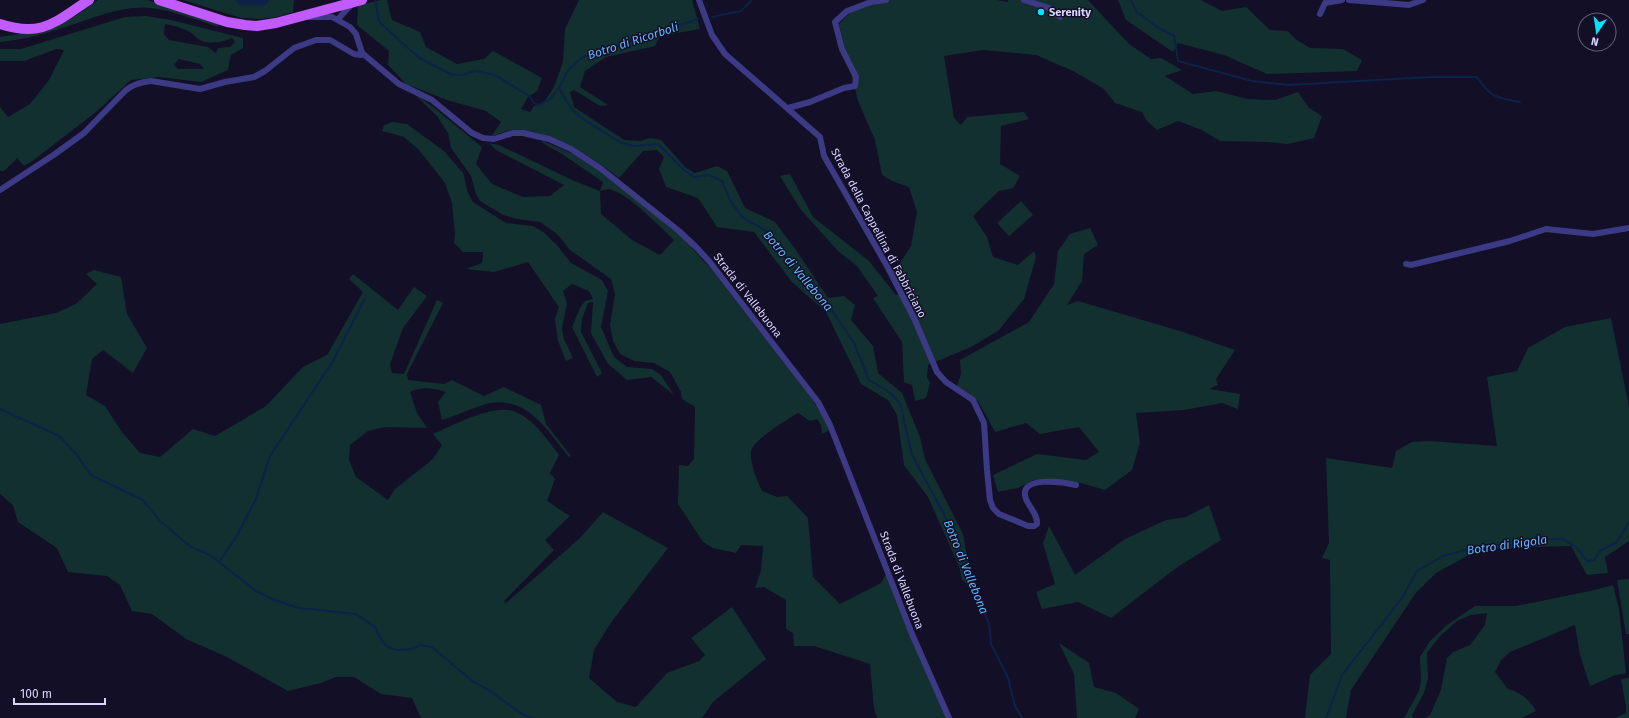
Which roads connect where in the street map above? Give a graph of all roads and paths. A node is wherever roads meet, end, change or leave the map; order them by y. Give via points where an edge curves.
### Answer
1 (89, 0) edge
2 (159, 0) edge
3 (699, 0) edge
4 (886, 0) edge
5 (1024, 0) edge
6 (1342, 0) edge
7 (1349, 0) edge
8 (1423, 0) edge
9 (358, 1) edge
10 (1320, 14) dead end
11 (305, 16) junction
12 (1060, 17) dead end
13 (338, 19) junction
14 (0, 24) edge
15 (362, 53) junction
16 (788, 108) junction
17 (0, 190) edge
18 (1629, 228) edge
19 (1406, 264) dead end
20 (1076, 485) dead end
21 (949, 718) edge

1 - 14 main road via 63,18 44,27 26,30
2 - 11 main road via 245,25 269,24
3 - 16 street, Strada della Cappellina di Fabbriciano via 712,35 725,54
4 - 16 street via 871,2 847,11 835,22 842,49 856,77 855,86
5 - 12 street via 1049,8
6 - 10 street via 1325,4
7 - 8 street via 1409,5
9 - 11 main road
9 - 13 street
11 - 13 street via 330,16
13 - 15 street via 356,34
15 - 17 street via 354,54 330,40 316,40 294,48 254,77 200,89 151,82 134,85 80,136
15 - 21 street, Strada di Vallebuona via 399,84 432,100 472,133 494,139 513,133 523,133 549,139 571,149 600,168 673,226 709,261 818,402 830,425 912,634
16 - 20 street, Strada della Cappellina di Fabbriciano via 820,137 824,156 914,318 937,372 946,382 973,400 984,423 990,500 993,508 999,514 1034,526 1037,519 1025,496 1028,486 1043,482
18 - 19 street via 1593,234 1546,229 1510,242

